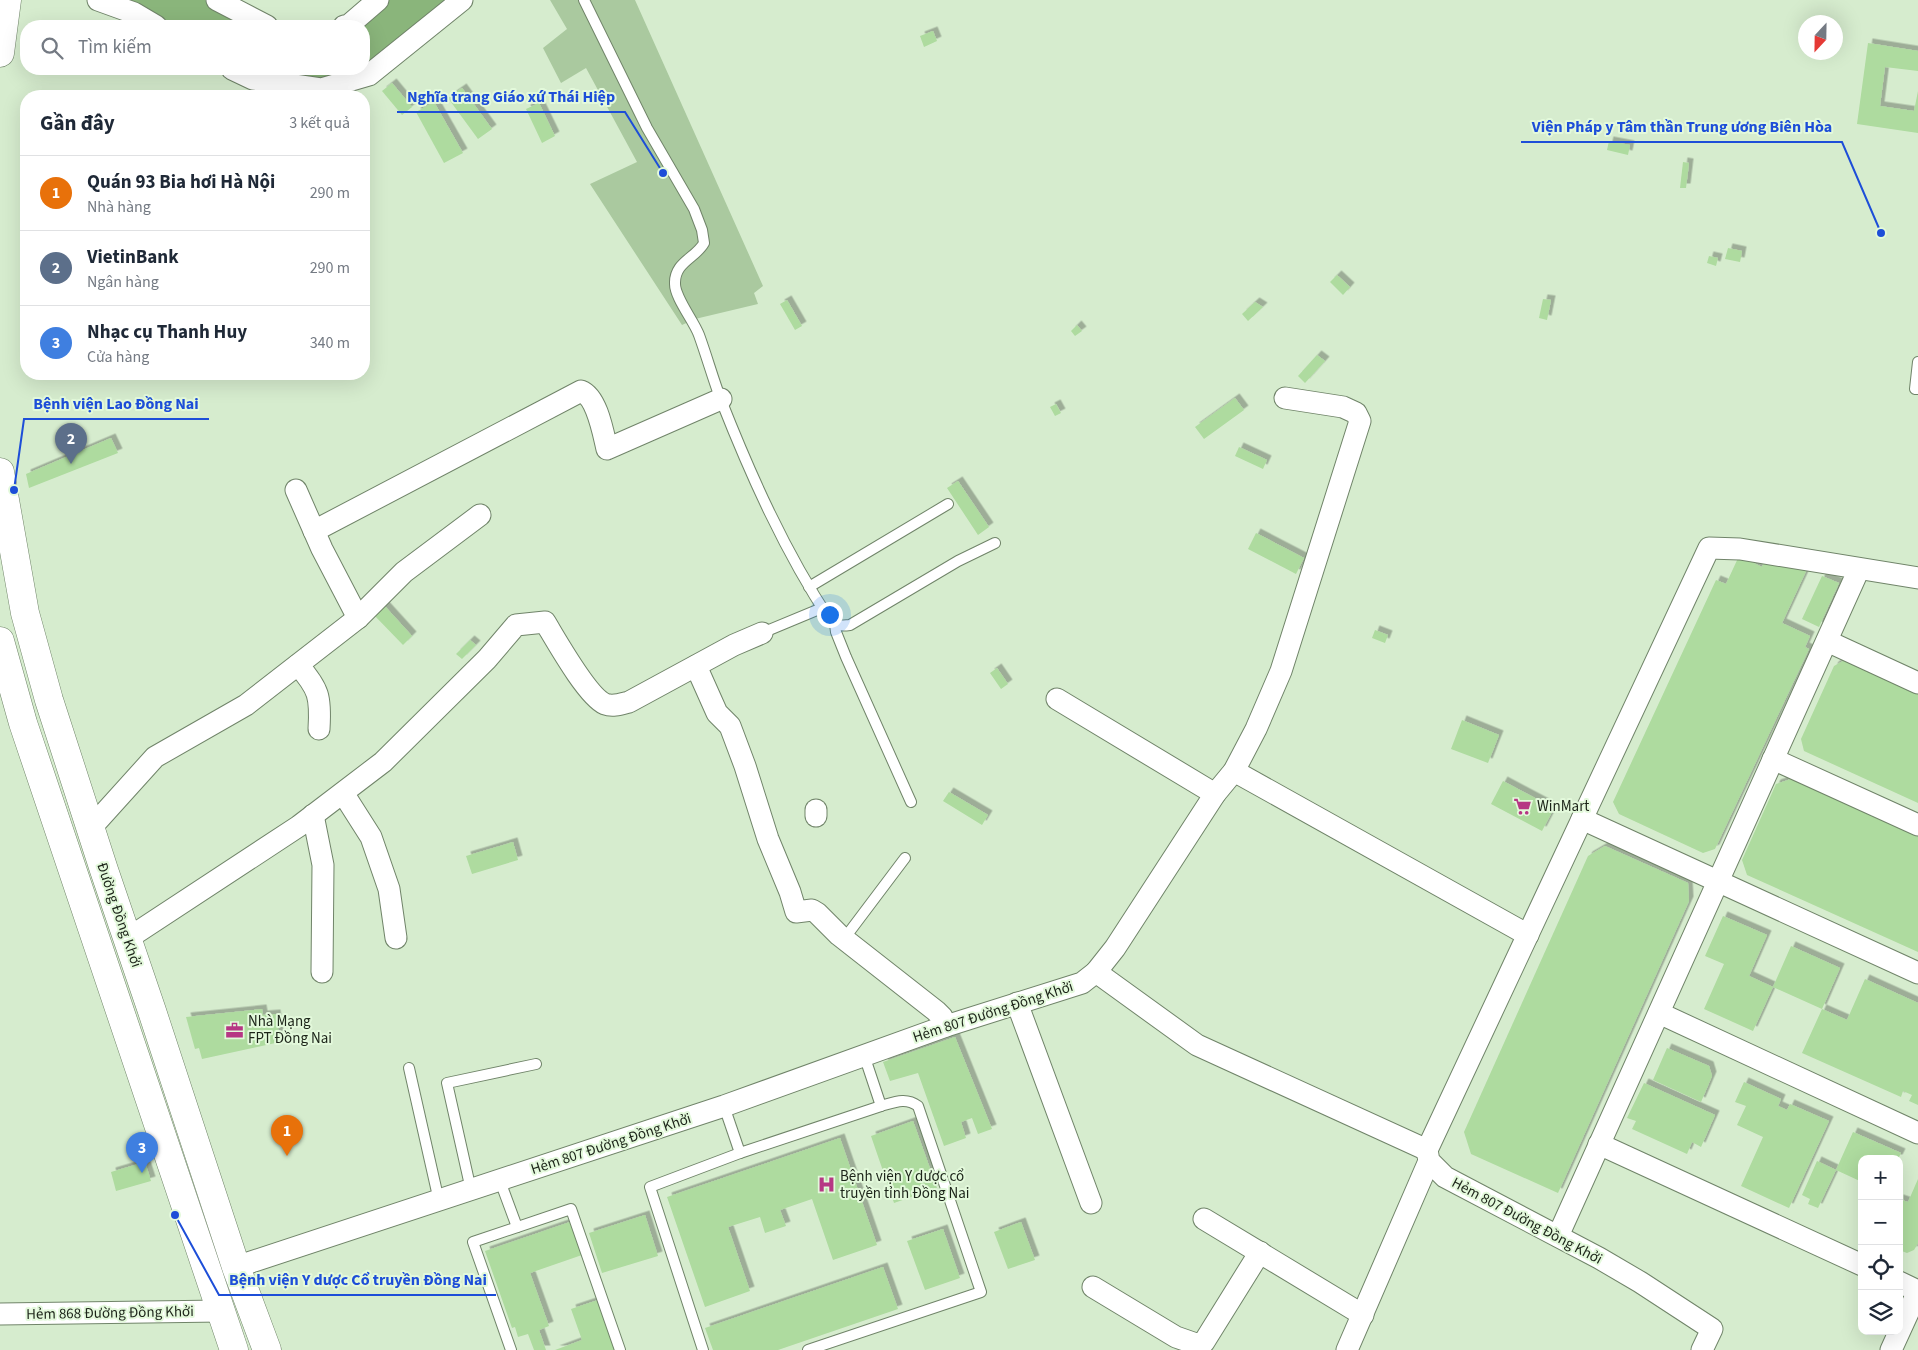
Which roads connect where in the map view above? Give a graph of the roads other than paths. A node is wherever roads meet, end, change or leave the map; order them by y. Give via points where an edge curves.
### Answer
1 (7, 0) edge
2 (98, 0) edge
3 (217, 0) edge
4 (378, 0) edge
5 (462, 0) edge
6 (584, 0) edge
7 (146, 20) edge
8 (255, 20) edge
9 (355, 20) edge
10 (0, 53) edge
11 (370, 74) edge
12 (243, 75) edge
13 (369, 75) edge
14 (1918, 362) edge
15 (1918, 389) edge
16 (1284, 398) dead end
17 (721, 399) junction
18 (0, 472) edge
19 (296, 490) dead end
20 (948, 504) dead end
21 (480, 515) dead end
22 (314, 531) junction
23 (995, 543) dead end
24 (1859, 569) junction
25 (1918, 578) edge
26 (809, 587) junction
27 (822, 608) junction
28 (358, 618) junction
29 (835, 624) junction
30 (762, 633) joint
31 (1827, 641) junction
32 (2, 656) edge
33 (298, 665) junction
34 (696, 666) junction
35 (1918, 683) edge
36 (1057, 699) dead end
37 (319, 729) dead end
38 (1773, 759) junction
39 (1234, 771) junction
40 (343, 793) junction
41 (1215, 794) junction
42 (911, 802) dead end
43 (313, 815) junction
44 (1582, 819) junction
45 (1918, 825) edge
46 (90, 829) junction
47 (905, 858) dead end
48 (1718, 881) junction
49 (1528, 935) junction
50 (396, 938) dead end
51 (127, 939) junction
52 (844, 939) junction
53 (322, 972) dead end
54 (1096, 972) junction
55 (1918, 973) edge
56 (1017, 1003) junction
57 (1659, 1013) junction
58 (946, 1026) junction
59 (864, 1055) junction
60 (536, 1064) dead end
61 (409, 1068) dead end
62 (724, 1106) junction
63 (882, 1106) junction
64 (1918, 1133) edge
65 (1599, 1144) junction
66 (740, 1153) junction
67 (1428, 1155) junction
68 (500, 1181) junction
69 (471, 1190) junction
70 (439, 1200) junction
71 (1091, 1203) dead end
72 (1204, 1219) dead end
73 (517, 1228) junction
74 (1558, 1236) junction
75 (1260, 1252) junction
76 (1858, 1263) edge
77 (236, 1267) junction
78 (208, 1274) junction
79 (1903, 1284) edge
80 (1093, 1287) dead end
81 (1918, 1291) edge
82 (221, 1311) junction
83 (0, 1314) edge
84 (1363, 1315) junction
85 (234, 1350) edge
86 (267, 1350) edge
87 (511, 1350) edge
88 (620, 1350) edge
89 (704, 1350) edge
90 (808, 1350) edge
91 (1347, 1350) edge
92 (1702, 1350) edge
93 (1891, 1350) edge

1 - 10 main road
2 - 7 street
3 - 8 street
4 - 9 street
5 - 11 street
6 - 17 lane via 702,230 704,243 699,252 683,261 675,284 698,333
12 - 13 street via 253,80 321,89
14 - 15 lane via 1915,389
16 - 39 street via 1344,407 1356,413 1360,421 1281,671
17 - 22 street via 607,449 596,410 590,397 581,391
17 - 26 lane via 766,505
18 - 46 main road, Đường Đồng Khởi via 25,613
19 - 22 street
20 - 26 lane
21 - 28 street via 404,572
22 - 28 street
23 - 29 lane via 958,561 850,625
24 - 25 street
24 - 31 street
24 - 44 street via 1740,549 1709,548
26 - 27 lane
27 - 29 lane
27 - 30 lane
28 - 33 street
29 - 42 lane via 846,657
30 - 34 street
31 - 35 street
31 - 38 street
32 - 78 main road, Đường Đồng Khởi
33 - 37 street via 314,683 319,696
33 - 46 street via 246,705 155,757
34 - 40 street via 629,702 605,704 574,669 545,622 516,625 487,659 383,762
34 - 52 street via 717,713 730,726 796,912 815,911
36 - 41 street
38 - 45 street
38 - 48 street
39 - 41 street
39 - 49 street
40 - 43 street
40 - 50 street via 371,837 389,889
41 - 54 street via 1118,944
43 - 51 street
43 - 53 street via 323,865
44 - 48 street
44 - 49 street
46 - 51 main road, Đường Đồng Khởi
47 - 52 lane
48 - 55 street
48 - 57 street
49 - 67 street
51 - 77 main road, Đường Đồng Khởi
52 - 58 street via 936,1011
54 - 56 street, Hẻm 807 Đường Đồng Khởi via 1082,983
54 - 67 street, Hẻm 807 Đường Đồng Khởi via 1197,1045
56 - 58 street, Hẻm 807 Đường Đồng Khởi
56 - 71 street
57 - 64 street
57 - 65 street
58 - 59 street, Hẻm 807 Đường Đồng Khởi
59 - 62 street, Hẻm 807 Đường Đồng Khởi
59 - 63 lane
60 - 69 lane via 447,1084
61 - 70 lane
62 - 66 lane
62 - 68 street, Hẻm 807 Đường Đồng Khởi
63 - 66 lane
63 - 90 lane via 905,1100 918,1106 981,1292
65 - 74 street
65 - 76 street
66 - 89 lane via 650,1187
67 - 74 street, Hẻm 807 Đường Đồng Khởi via 1438,1171 1452,1181
67 - 84 street
68 - 69 street, Hẻm 807 Đường Đồng Khởi
68 - 73 lane
69 - 70 street, Hẻm 807 Đường Đồng Khởi
70 - 77 street, Hẻm 807 Đường Đồng Khởi
72 - 75 street
73 - 87 lane via 473,1242
73 - 88 lane via 571,1209
74 - 92 street, Hẻm 807 Đường Đồng Khởi via 1640,1282 1712,1329
75 - 80 street via 1204,1342 1196,1344 1176,1337
75 - 84 street
77 - 78 main road
77 - 86 main road, Đường Đồng Khởi
78 - 82 main road, Đường Đồng Khởi
79 - 81 street
81 - 93 street
82 - 83 street, Hẻm 868 Đường Đồng Khởi
82 - 85 main road, Đường Đồng Khởi
84 - 91 street

